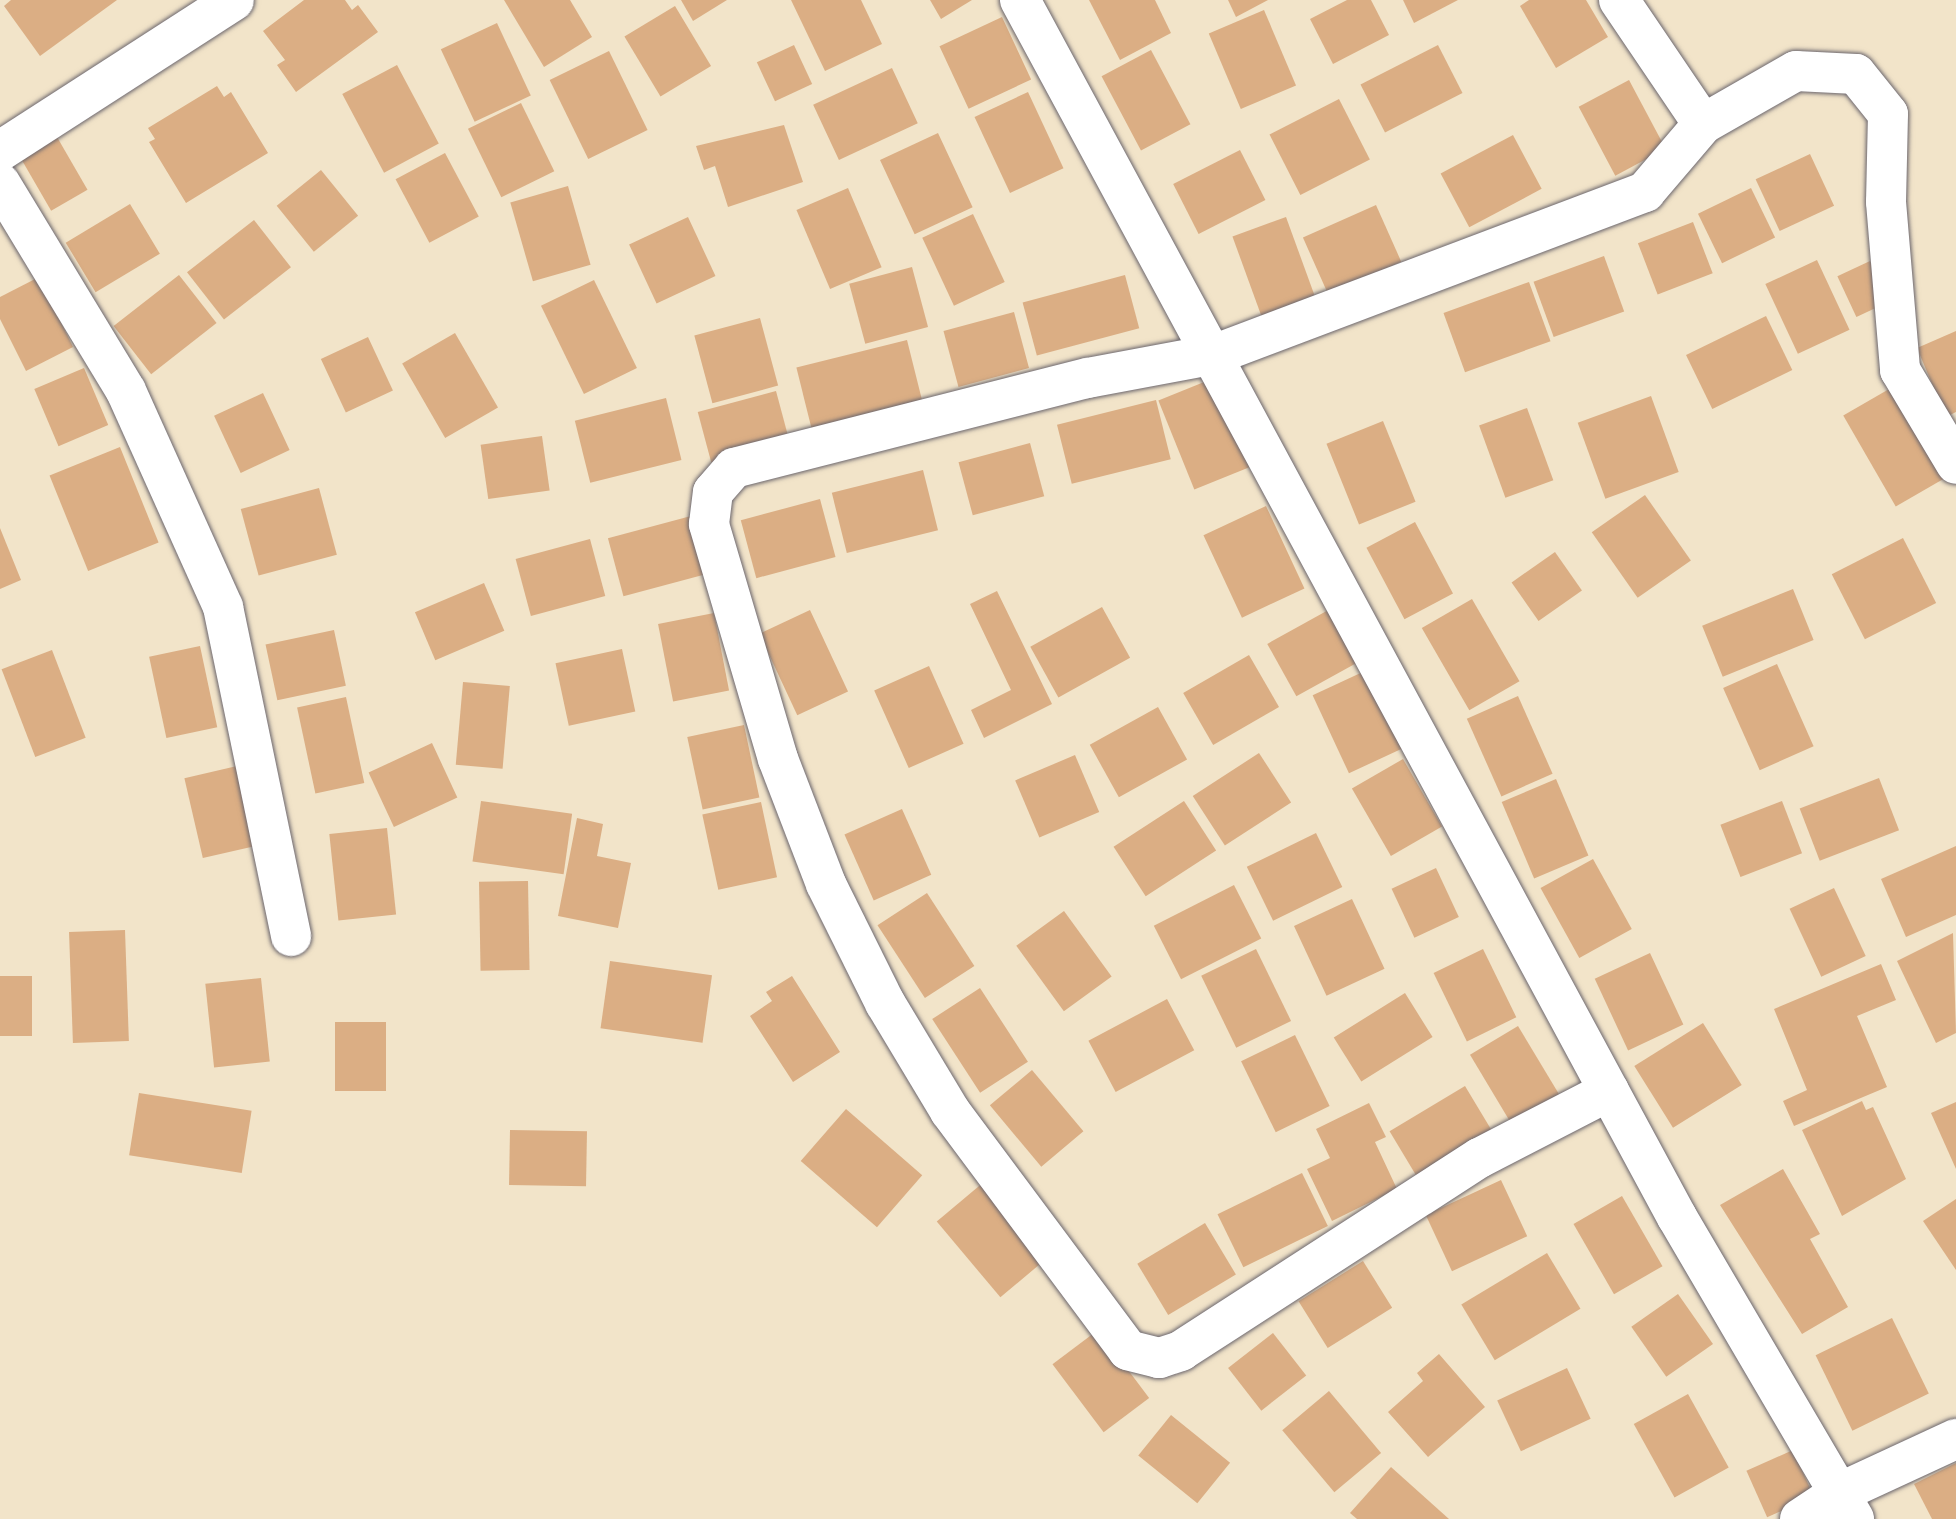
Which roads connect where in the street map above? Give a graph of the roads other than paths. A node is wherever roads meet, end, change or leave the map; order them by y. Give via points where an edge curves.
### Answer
1 (234, 0) edge
2 (1020, 0) edge
3 (1620, 0) edge
4 (1703, 124) junction
5 (0, 151) edge
6 (0, 184) edge
7 (1216, 354) junction
8 (1956, 464) edge
9 (291, 936) dead end
10 (1609, 1091) junction
11 (1956, 1439) edge
12 (1846, 1506) edge
13 (1800, 1519) edge

1 - 5 street
2 - 7 street via 1097,150
3 - 4 street
4 - 7 street via 1645,192
4 - 8 street via 1796,71 1856,74 1888,114 1886,221 1900,370
6 - 9 street via 126,391 223,607
7 - 10 street
7 - 10 street via 1088,378 734,468 712,492 709,524 778,759 826,884 884,1003 950,1111 1118,1342 1143,1357 1181,1350 1479,1158
10 - 12 street
11 - 12 street
12 - 13 street

